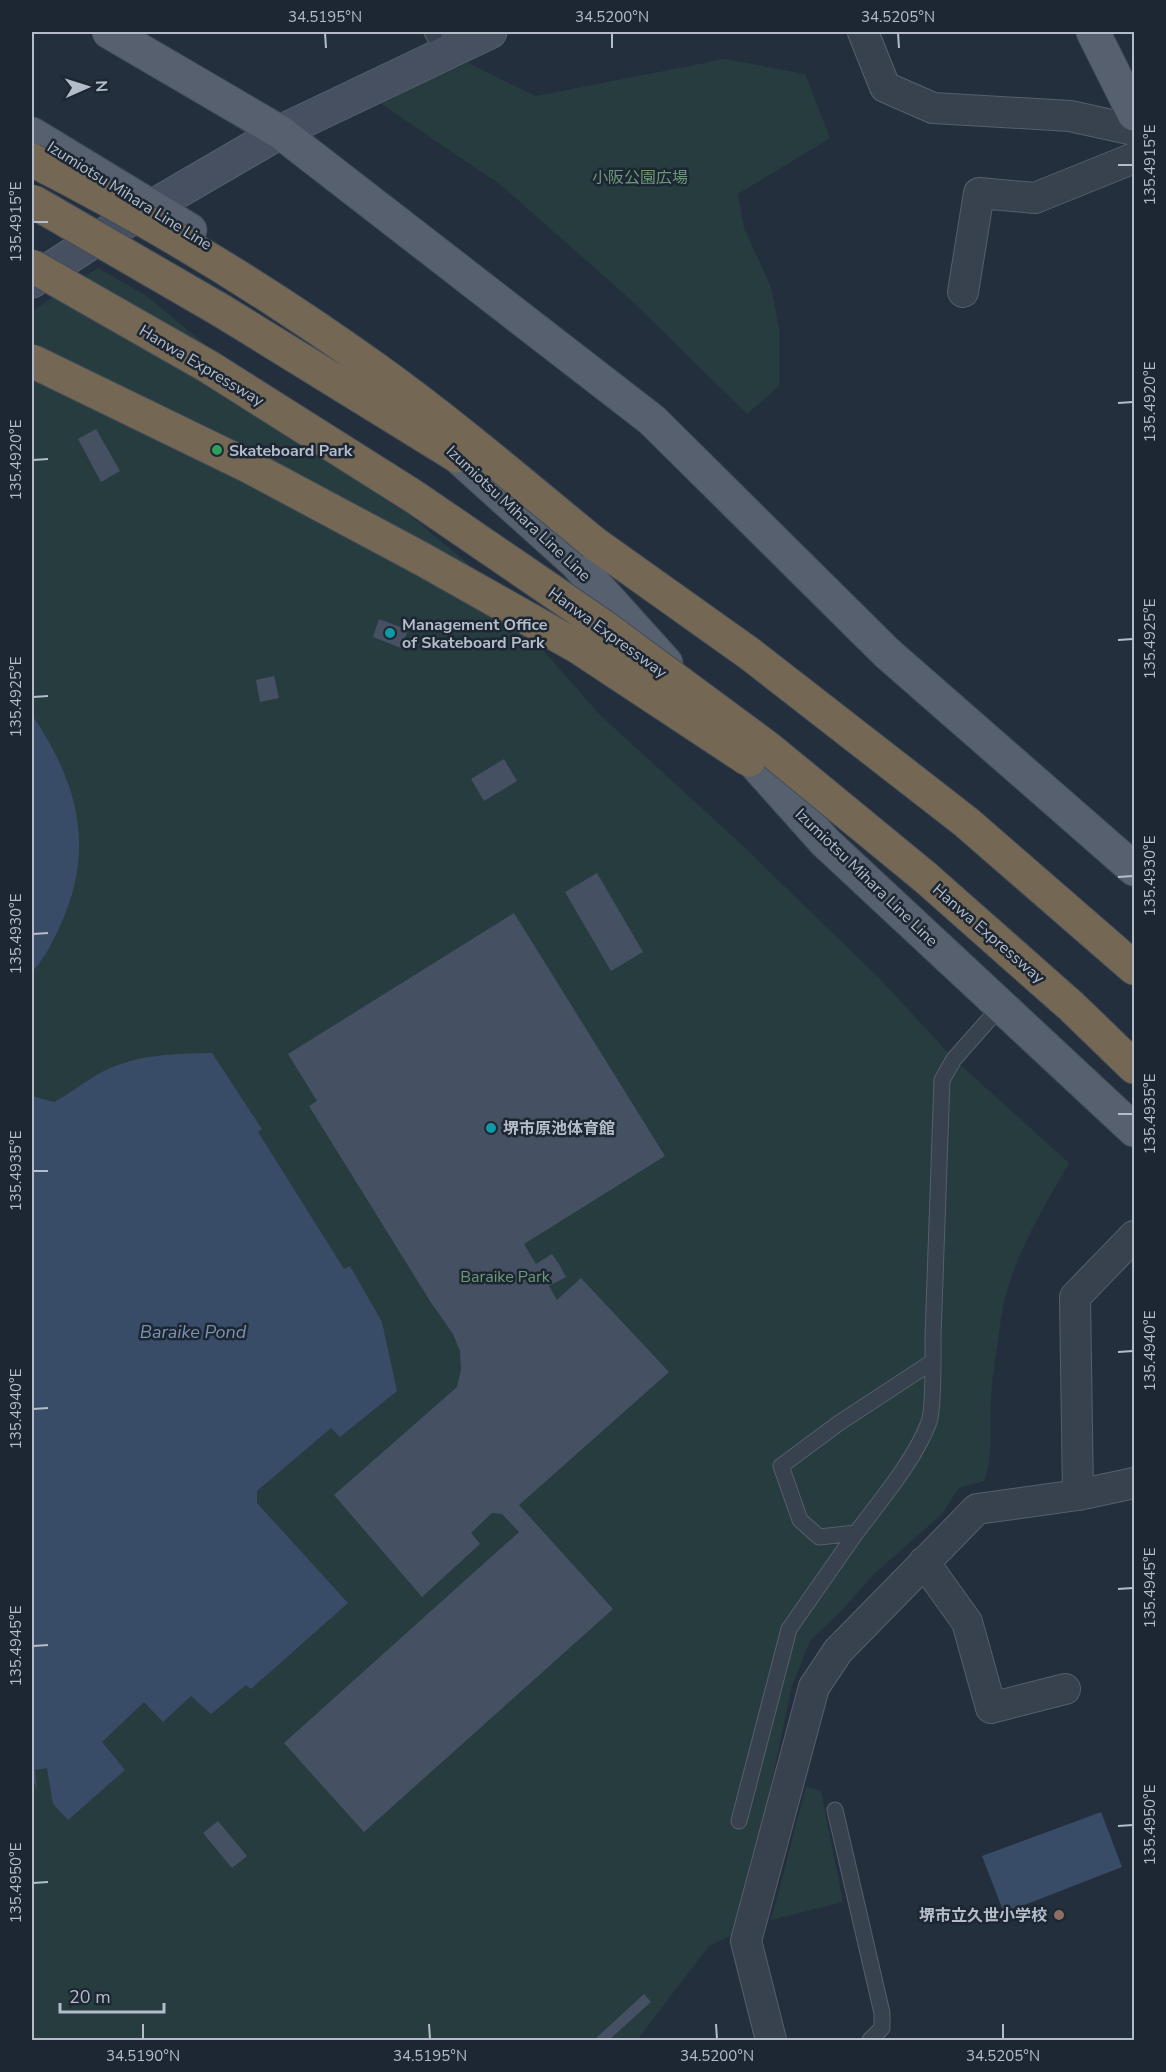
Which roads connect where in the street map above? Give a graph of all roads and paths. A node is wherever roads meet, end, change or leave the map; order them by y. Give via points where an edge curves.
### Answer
1 (109, 32) edge
2 (490, 32) edge
3 (863, 32) edge
4 (1093, 32) edge
5 (438, 42) edge
6 (1134, 114) edge
7 (1134, 130) edge
8 (280, 132) junction
9 (32, 134) edge
10 (1134, 158) edge
11 (32, 160) edge
12 (32, 201) edge
13 (153, 207) junction
14 (32, 266) edge
15 (32, 281) edge
16 (963, 292) dead end
17 (32, 361) edge
18 (594, 543) junction
19 (1134, 869) edge
20 (925, 877) junction
21 (1134, 968) edge
22 (1001, 1006) junction
23 (1134, 1067) edge
24 (1134, 1130) edge
25 (1134, 1236) edge
26 (932, 1362) junction
27 (1134, 1483) edge
28 (1078, 1495) junction
29 (856, 1533) junction
30 (924, 1562) junction
31 (1065, 1689) dead end
32 (835, 1810) dead end
33 (738, 1821) dead end
34 (771, 2040) edge
35 (870, 2040) edge

1 - 8 main road
2 - 5 street
3 - 7 street via 885,87 933,108 1070,116
4 - 6 main road
5 - 8 street
8 - 13 street
8 - 19 main road via 652,420 887,652
9 - 13 main road, Izumiotsu Mihara Line Line
10 - 16 street via 1035,198 979,193
11 - 18 highway, bridge via 107,198 236,276 373,367
12 - 18 highway, bridge via 382,407
13 - 15 street
13 - 22 main road, Izumiotsu Mihara Line Line via 202,237 301,317 576,562 825,842
14 - 20 highway, Hanwa Expressway, bridge via 209,367 413,496 603,626 759,742
17 - 20 highway, bridge via 250,467 578,647
18 - 21 highway via 750,654 966,822
20 - 23 highway, Hanwa Expressway
22 - 24 main road, Izumiotsu Mihara Line Line
22 - 26 lane via 954,1059 942,1080
25 - 28 street via 1075,1297
26 - 29 lane via 930,1421 899,1475
26 - 29 lane via 781,1466 800,1520 819,1537
27 - 28 street
28 - 30 street via 977,1509
29 - 33 lane via 789,1629
30 - 31 street via 966,1622 991,1708
30 - 34 street via 838,1651 814,1687 746,1941
32 - 35 lane via 882,2013 882,2028

